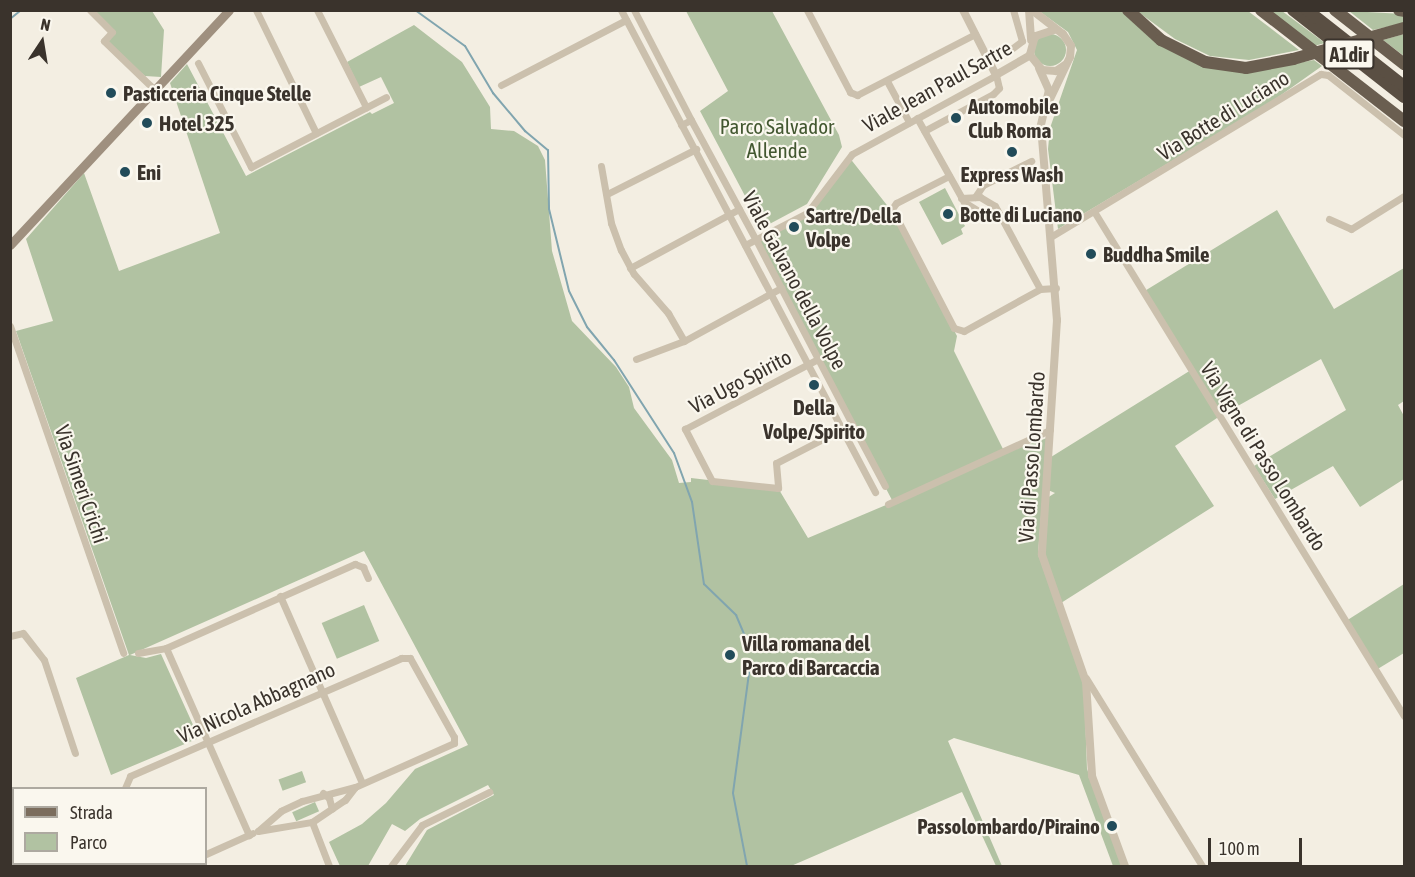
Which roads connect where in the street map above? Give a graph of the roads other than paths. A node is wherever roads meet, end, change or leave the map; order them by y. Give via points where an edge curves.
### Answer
1 (90, 10) edge
2 (229, 10) edge
3 (256, 10) edge
4 (316, 10) edge
5 (621, 10) edge
6 (634, 10) edge
7 (807, 10) edge
8 (963, 10) edge
9 (1013, 10) edge
10 (1030, 10) edge
11 (1128, 10) edge
12 (1261, 10) edge
13 (1293, 10) edge
14 (1307, 10) edge
15 (1335, 10) edge
16 (1399, 10) edge
17 (1404, 11) edge
18 (626, 20) junction
19 (1404, 28) edge
20 (1057, 31) junction
21 (975, 34) junction
22 (1031, 42) junction
23 (1006, 53) dead end
24 (1030, 55) junction
25 (198, 63) dead end
26 (1067, 63) junction
27 (1404, 64) edge
28 (1039, 68) junction
29 (996, 75) junction
30 (887, 81) junction
31 (501, 85) dead end
32 (1404, 86) edge
33 (156, 91) junction
34 (386, 97) dead end
35 (1404, 97) edge
36 (366, 107) junction
37 (1044, 110) junction
38 (917, 118) junction
39 (691, 120) junction
40 (1404, 121) edge
41 (909, 122) junction
42 (681, 125) junction
43 (924, 131) junction
44 (316, 133) junction
45 (1404, 135) edge
46 (704, 144) junction
47 (694, 149) junction
48 (1031, 161) dead end
49 (601, 166) dead end
50 (949, 176) junction
51 (607, 194) junction
52 (975, 196) junction
53 (1404, 196) edge
54 (961, 198) junction
55 (739, 209) junction
56 (998, 210) junction
57 (1095, 213) junction
58 (729, 215) junction
59 (1329, 219) dead end
60 (1052, 236) junction
61 (756, 240) junction
62 (10, 245) edge
63 (745, 245) junction
64 (630, 268) junction
65 (781, 288) junction
66 (1056, 288) junction
67 (1040, 289) junction
68 (770, 294) junction
69 (996, 303) dead end
70 (1001, 311) junction
71 (10, 326) edge
72 (684, 341) junction
73 (636, 359) dead end
74 (818, 359) junction
75 (807, 364) junction
76 (852, 424) junction
77 (841, 430) junction
78 (1050, 430) junction
79 (885, 486) dead end
80 (875, 492) dead end
81 (888, 504) dead end
82 (368, 578) dead end
83 (280, 596) junction
84 (10, 636) edge
85 (166, 648) junction
86 (123, 653) dead end
87 (138, 653) dead end
88 (1084, 673) junction
89 (322, 691) junction
90 (1404, 716) edge
91 (207, 741) junction
92 (75, 753) dead end
93 (362, 783) junction
94 (126, 787) edge
95 (355, 787) junction
96 (489, 792) dead end
97 (323, 793) junction
98 (332, 809) junction
99 (281, 811) junction
100 (312, 822) junction
101 (288, 828) junction
102 (258, 831) junction
103 (249, 835) junction
104 (207, 854) edge
105 (330, 867) edge
106 (390, 867) edge
107 (1125, 867) edge
108 (1203, 867) edge

1 - 33 street via 112,32 104,41
2 - 33 main road
3 - 44 street
4 - 36 street
5 - 18 street, Viale Galvano della Volpe
6 - 39 street, Viale Galvano della Volpe
7 - 30 street via 851,93 859,95
8 - 21 street
9 - 23 street via 1022,41
10 - 20 street
10 - 22 street
11 - 19 highway, bridge via 1161,40 1205,62 1246,68
12 - 40 highway
13 - 35 highway, A1dir
14 - 32 highway, A1dir
15 - 27 highway
16 - 17 highway
18 - 31 street
18 - 42 street, Viale Galvano della Volpe
20 - 22 street via 1040,32
20 - 26 street via 1071,46
21 - 29 street
21 - 30 street
22 - 24 street
24 - 28 street
24 - 29 street, Viale Jean Paul Sartre
25 - 44 street via 251,167
26 - 28 street via 1056,71
26 - 37 street, Via di Passo Lombardo
28 - 37 street, Via di Passo Lombardo via 1049,85
29 - 38 street, Viale Jean Paul Sartre
29 - 43 street via 999,88 993,94
30 - 41 street
33 - 62 main road
34 - 36 street
36 - 44 street
37 - 60 street, Via di Passo Lombardo via 1041,126
38 - 41 street, Viale Jean Paul Sartre
38 - 43 street
39 - 42 street
39 - 46 street, Viale Galvano della Volpe
41 - 61 street, Viale Jean Paul Sartre via 849,157 818,202 803,216
42 - 47 street, Viale Galvano della Volpe
43 - 50 street
45 - 57 street, Via Botte di Luciano via 1322,74
46 - 47 street
46 - 55 street, Viale Galvano della Volpe
47 - 51 street
47 - 58 street, Viale Galvano della Volpe
48 - 52 street via 983,185
49 - 51 street
50 - 54 street
50 - 70 street via 894,204 893,211 956,330 964,331
51 - 64 street via 613,229
52 - 54 street
52 - 56 street
53 - 59 street via 1351,228
54 - 56 street via 977,211
55 - 58 street
55 - 61 street, Viale Galvano della Volpe
56 - 67 street
57 - 60 street, Via Botte di Luciano
57 - 90 street, Via Vigne di Passo Lombardo
58 - 63 street, Viale Galvano della Volpe
58 - 64 street
60 - 66 street, Via di Passo Lombardo
61 - 63 street, Viale Jean Paul Sartre
61 - 65 street, Viale Galvano della Volpe
63 - 68 street, Viale Galvano della Volpe
64 - 72 street via 668,313
65 - 68 street
65 - 74 street, Viale Galvano della Volpe
66 - 67 street
66 - 78 street, Via di Passo Lombardo via 1057,348
67 - 70 street
68 - 72 street
68 - 75 street, Viale Galvano della Volpe
69 - 70 street
71 - 86 street, Via Simeri Crichi
72 - 73 street
74 - 75 street, Via Ugo Spirito
74 - 76 street, Viale Galvano della Volpe
75 - 77 street, Viale Galvano della Volpe
75 - 77 street, Via Ugo Spirito via 685,429 712,481 779,492 776,463
76 - 77 street
76 - 79 street, Viale Galvano della Volpe
77 - 80 street, Viale Galvano della Volpe
78 - 81 street
78 - 88 street, Via di Passo Lombardo via 1043,559
82 - 83 street via 363,567 355,564
83 - 85 street
83 - 89 street
84 - 92 street via 23,633 44,660
85 - 87 street
85 - 91 street
88 - 107 street, Via di Passo Lombardo via 1089,693 1092,776
88 - 108 street
89 - 91 street, Via Nicola Abbagnano
89 - 93 street
89 - 93 street, Via Nicola Abbagnano via 401,658 410,658 454,737 454,743
91 - 94 street, Via Nicola Abbagnano via 130,776
91 - 103 street
93 - 95 street
95 - 97 street
95 - 98 street
96 - 106 street via 422,825
97 - 98 street
97 - 99 street
98 - 100 street
99 - 101 street via 280,822
99 - 102 street
100 - 101 street
100 - 105 street
101 - 102 street
102 - 103 street
103 - 104 street

